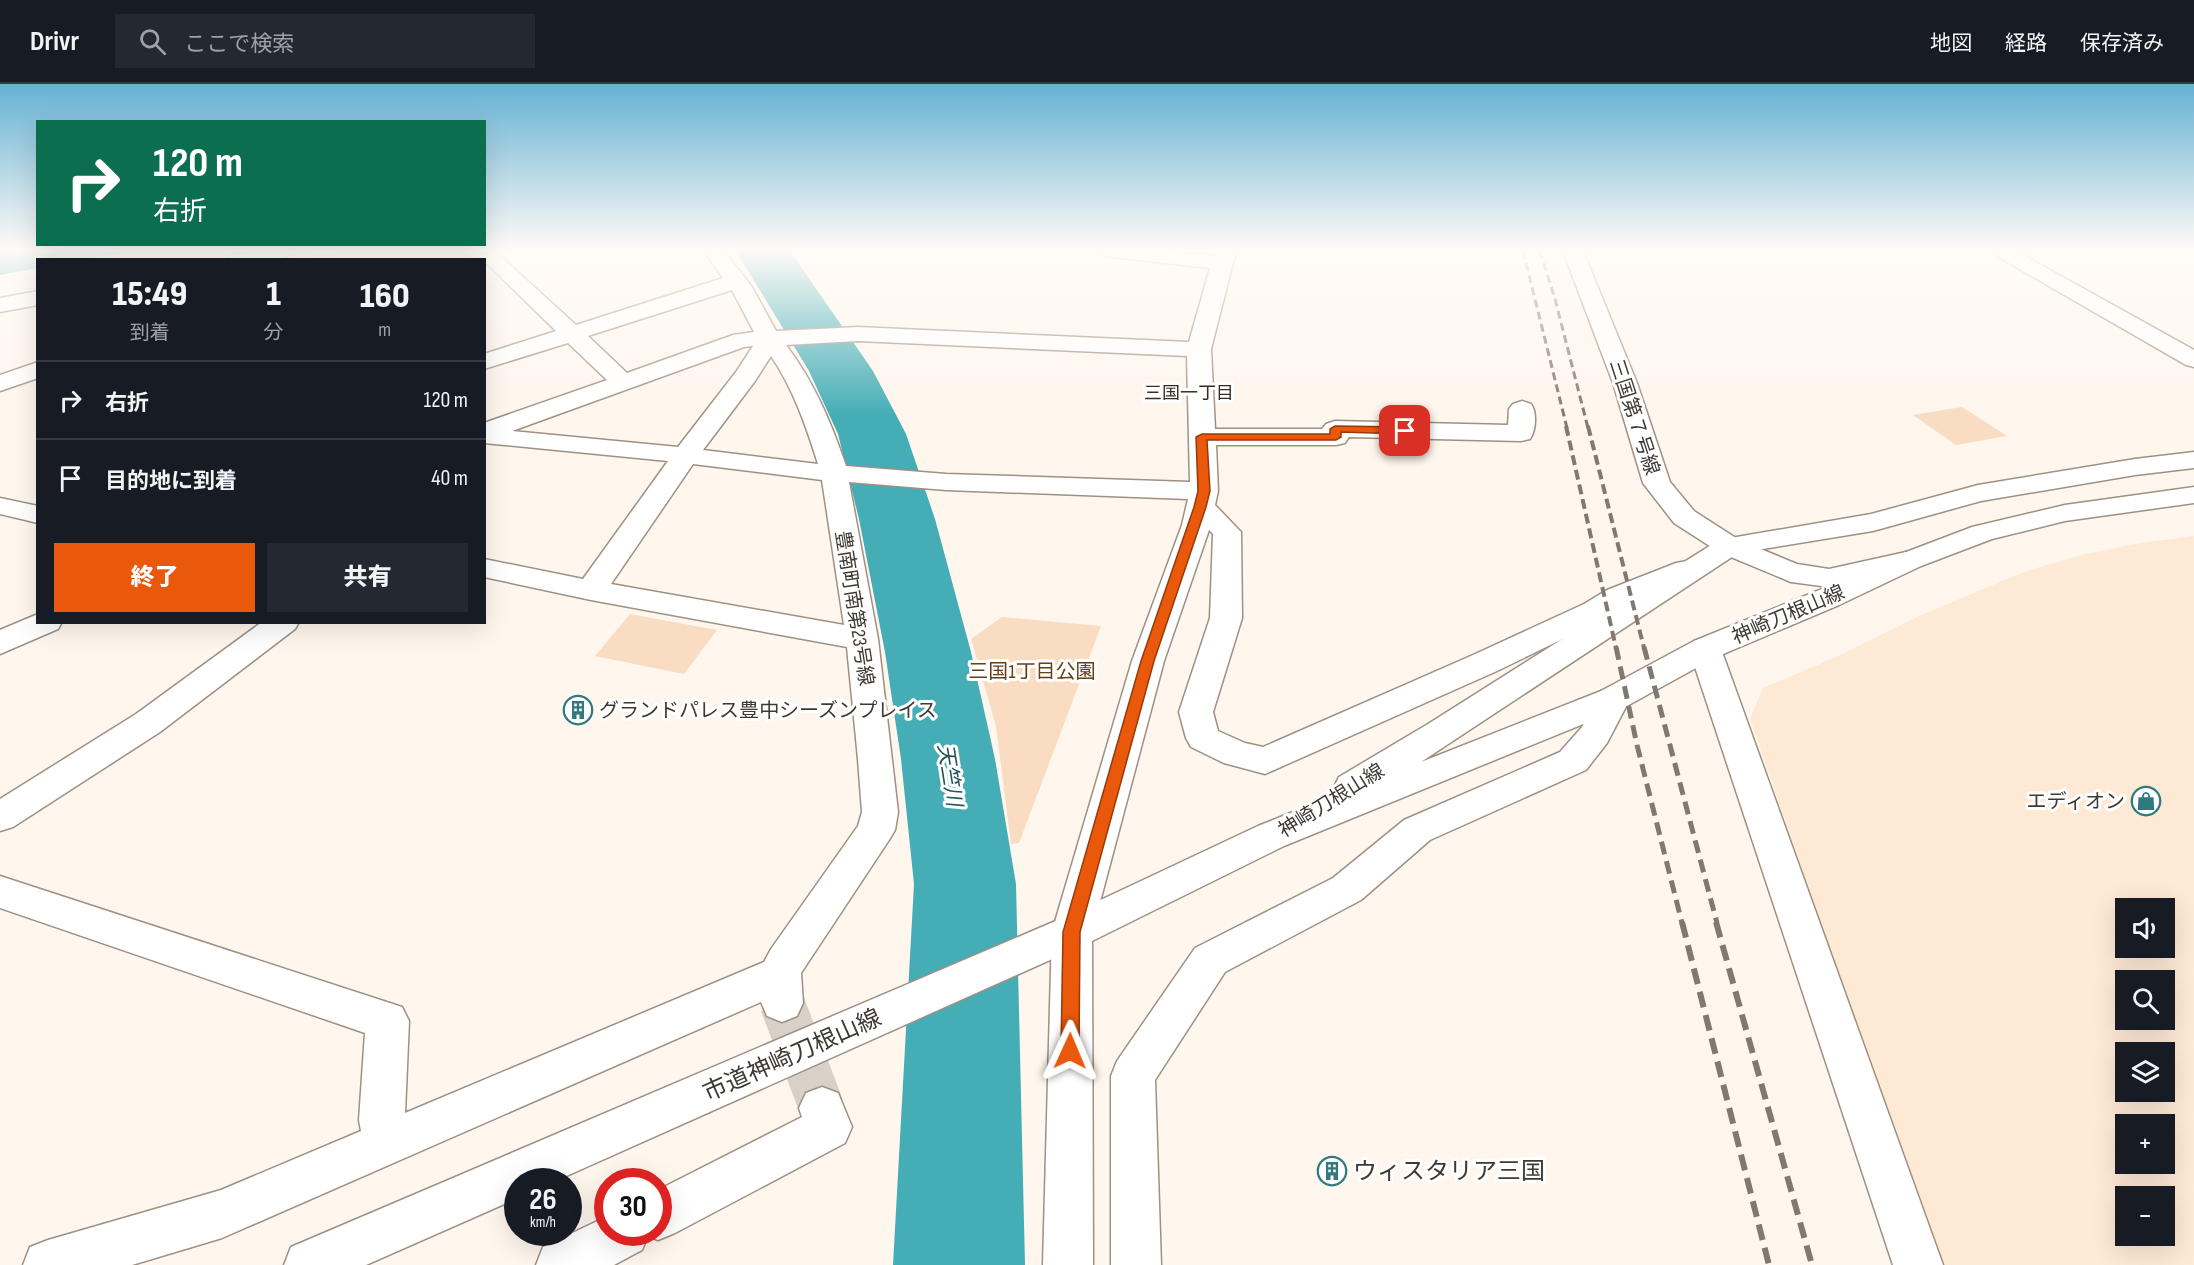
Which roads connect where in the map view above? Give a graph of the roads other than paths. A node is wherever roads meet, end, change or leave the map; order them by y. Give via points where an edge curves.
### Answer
1 (543, 306) edge
2 (656, 306) edge
3 (754, 306) edge
4 (1211, 306) edge
5 (1595, 306) edge
6 (2100, 306) edge
7 (570, 333) junction
8 (776, 338) junction
9 (1198, 349) junction
10 (2194, 360) edge
11 (486, 361) edge
12 (36, 370) edge
13 (622, 382) junction
14 (0, 384) edge
15 (1522, 409) dead end
16 (486, 433) edge
17 (486, 434) edge
18 (1202, 437) junction
19 (686, 456) junction
20 (2194, 460) edge
21 (840, 473) junction
22 (2194, 495) edge
23 (1202, 499) junction
24 (0, 506) edge
25 (36, 515) edge
26 (1729, 546) junction
27 (1911, 560) junction
28 (1697, 567) junction
29 (486, 568) edge
30 (591, 590) junction
31 (43, 624) edge
32 (281, 624) edge
33 (862, 639) junction
34 (0, 643) edge
35 (1706, 649) junction
36 (1613, 699) junction
37 (0, 817) edge
38 (1271, 836) junction
39 (0, 892) edge
40 (1054, 940) junction
41 (826, 1117) dead end
42 (387, 1144) junction
43 (672, 1208) edge
44 (599, 1246) edge
45 (48, 1265) edge
46 (309, 1265) edge
47 (561, 1265) edge
48 (1068, 1265) edge
49 (1136, 1265) edge
50 (1918, 1265) edge

1 - 7 street
2 - 7 street
3 - 8 street, 豊南町南第23号線
4 - 9 street
5 - 26 street, 三国第７号線 via 1657,483 1684,517
6 - 10 street
7 - 11 street
7 - 13 street
8 - 9 street via 858,334
8 - 13 street via 727,343
8 - 19 street
8 - 21 street, 豊南町南第23号線
9 - 18 street
12 - 14 street
13 - 16 street
15 - 18 street via 1521,433 1335,429 1336,437
17 - 19 street
18 - 23 street
19 - 21 street
19 - 30 street
20 - 26 street, 神崎刀根山線 via 1978,493 1873,522
21 - 23 street
21 - 33 street, 豊南町南第23号線
22 - 27 street, 神崎刀根山線 via 2065,513 1982,533
23 - 28 street via 1227,532 1226,618 1196,712 1203,738 1236,754 1265,761 1496,659 1617,597
23 - 40 street
24 - 25 street
26 - 27 street, 三国第７号線 via 1791,573 1829,578
26 - 28 street, 神崎刀根山線
27 - 35 street, 神崎刀根山線
28 - 38 street, 神崎刀根山線 via 1440,733
29 - 30 street
30 - 33 street
31 - 34 street
32 - 37 street via 148,723
33 - 42 street, 豊南町南第23号線 via 880,812 876,830 793,950 781,989
35 - 36 street, 神崎刀根山線
35 - 50 street
36 - 38 street, 神崎刀根山線
36 - 49 street via 1595,734 1573,761 1417,830 1347,889 1210,960 1133,1076
38 - 40 street, 市道神崎刀根山線
39 - 42 street via 387,1022 382,1120
40 - 46 street, 市道神崎刀根山線
40 - 48 street
41 - 43 street
42 - 45 street via 222,1214
44 - 47 street

